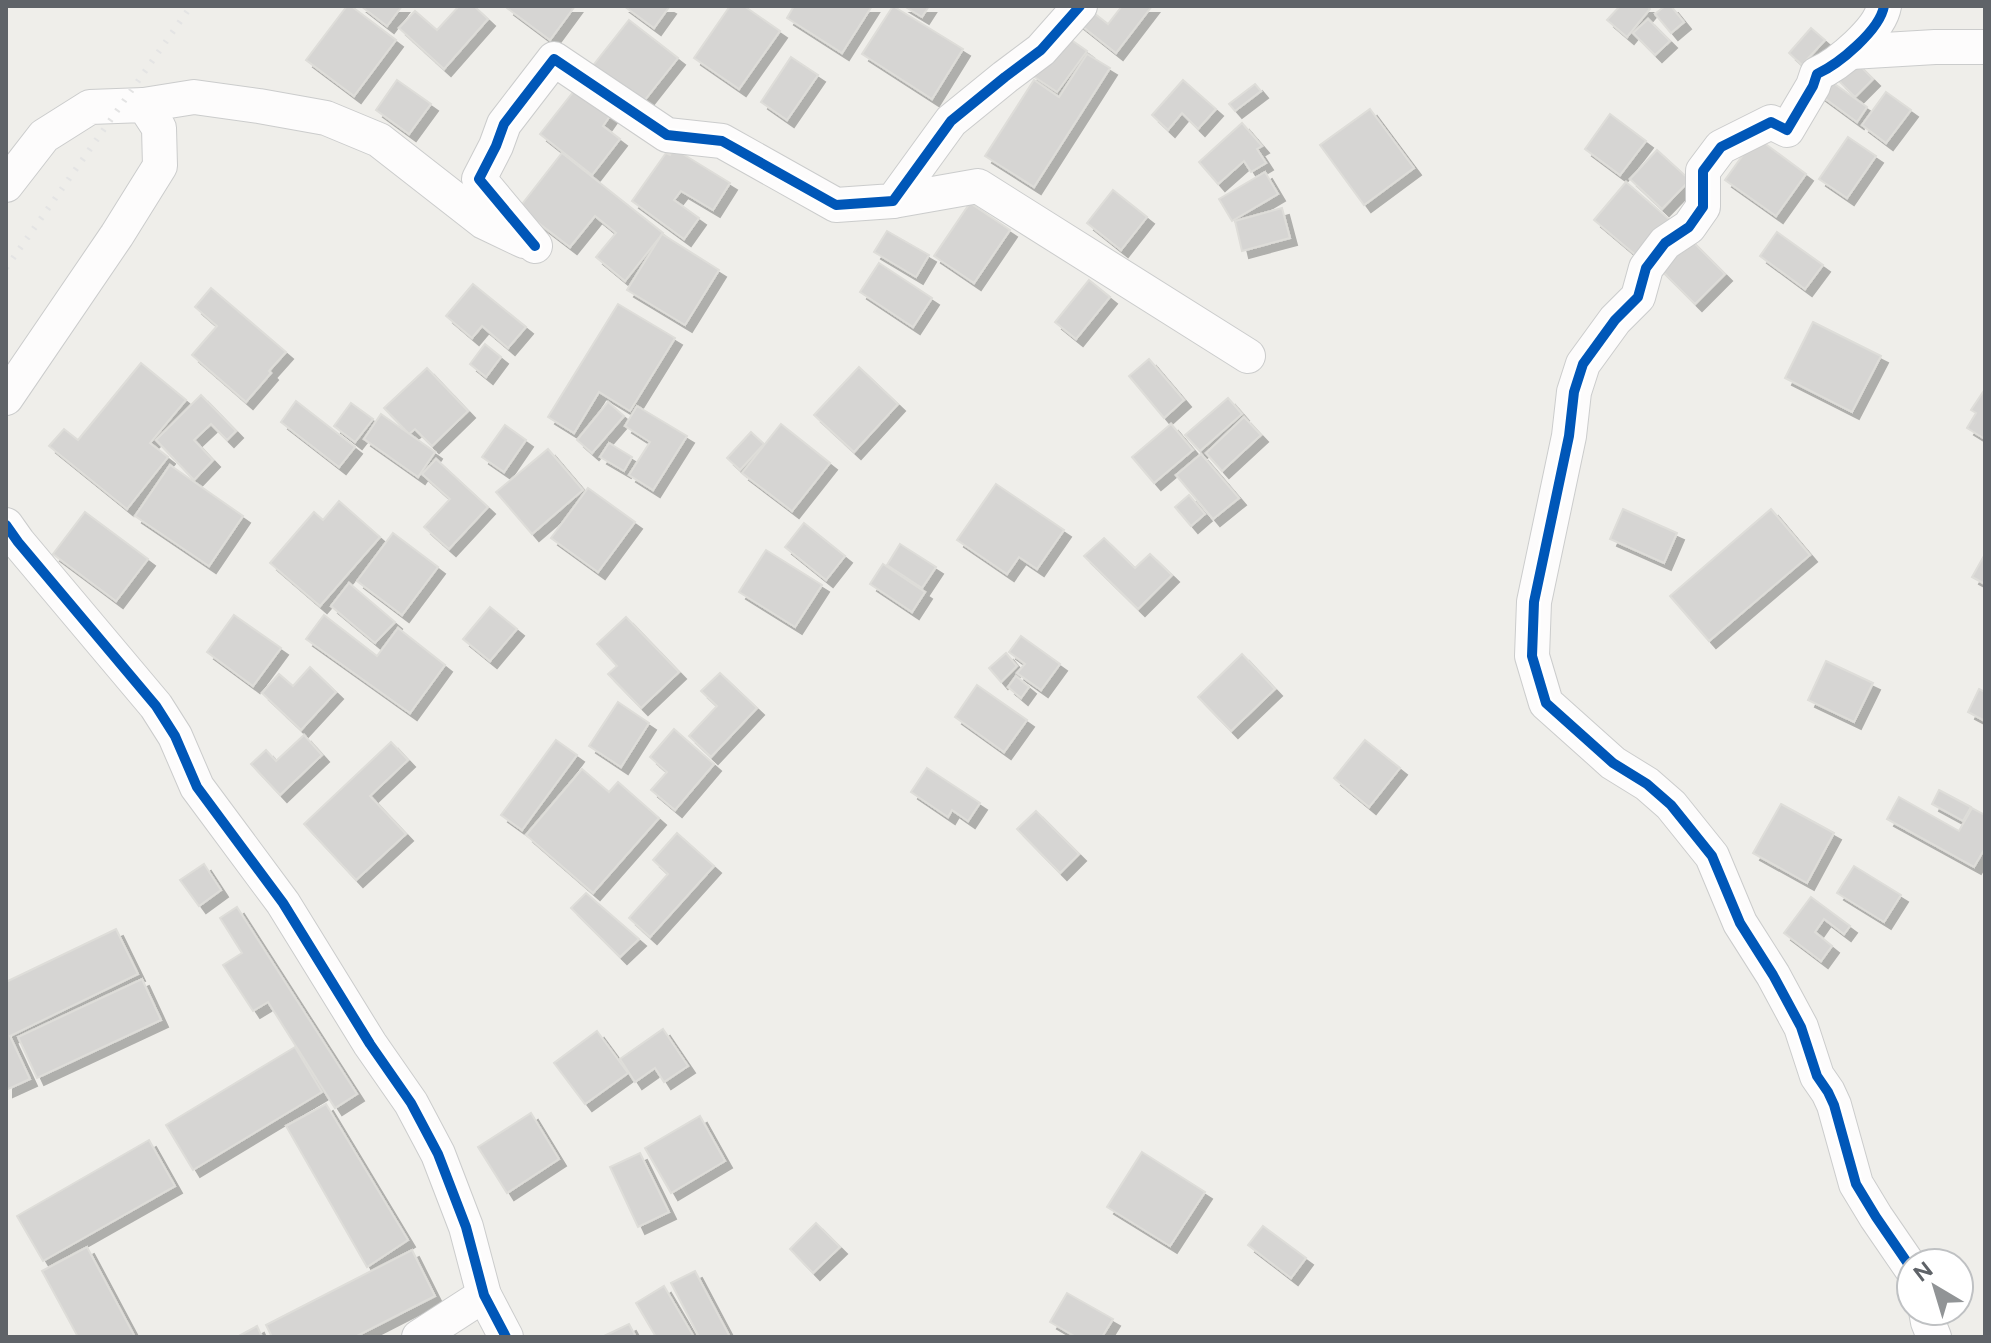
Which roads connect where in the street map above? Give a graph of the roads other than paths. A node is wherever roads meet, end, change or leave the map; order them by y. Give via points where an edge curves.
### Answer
1 (1080, 6) edge
2 (1884, 6) edge
3 (1985, 47) edge
4 (1851, 52) junction
5 (144, 105) junction
6 (6, 185) edge
7 (893, 201) junction
8 (1248, 356) dead end
9 (6, 398) edge
10 (6, 525) edge
11 (1897, 1247) edge
12 (484, 1295) junction
13 (419, 1337) edge
14 (506, 1337) edge

1 - 7 street via 1041,50 951,121
2 - 4 street
3 - 4 street
4 - 11 street via 1817,74 1787,130 1771,122 1721,147 1703,171 1703,207 1655,256 1638,297 1583,364 1534,602 1532,656 1546,703 1613,763 1671,805 1712,856 1740,923 1801,1027 1817,1076 1834,1105 1856,1184
5 - 6 street via 90,107 44,136
5 - 7 street via 194,97 326,118 379,140 484,222 535,246 479,179 504,124 554,59 667,135 722,141 836,205
5 - 9 street via 159,128 160,166
7 - 8 street via 978,186
10 - 12 street via 156,706 197,787 283,903 411,1103 438,1154
12 - 13 street
12 - 14 street

